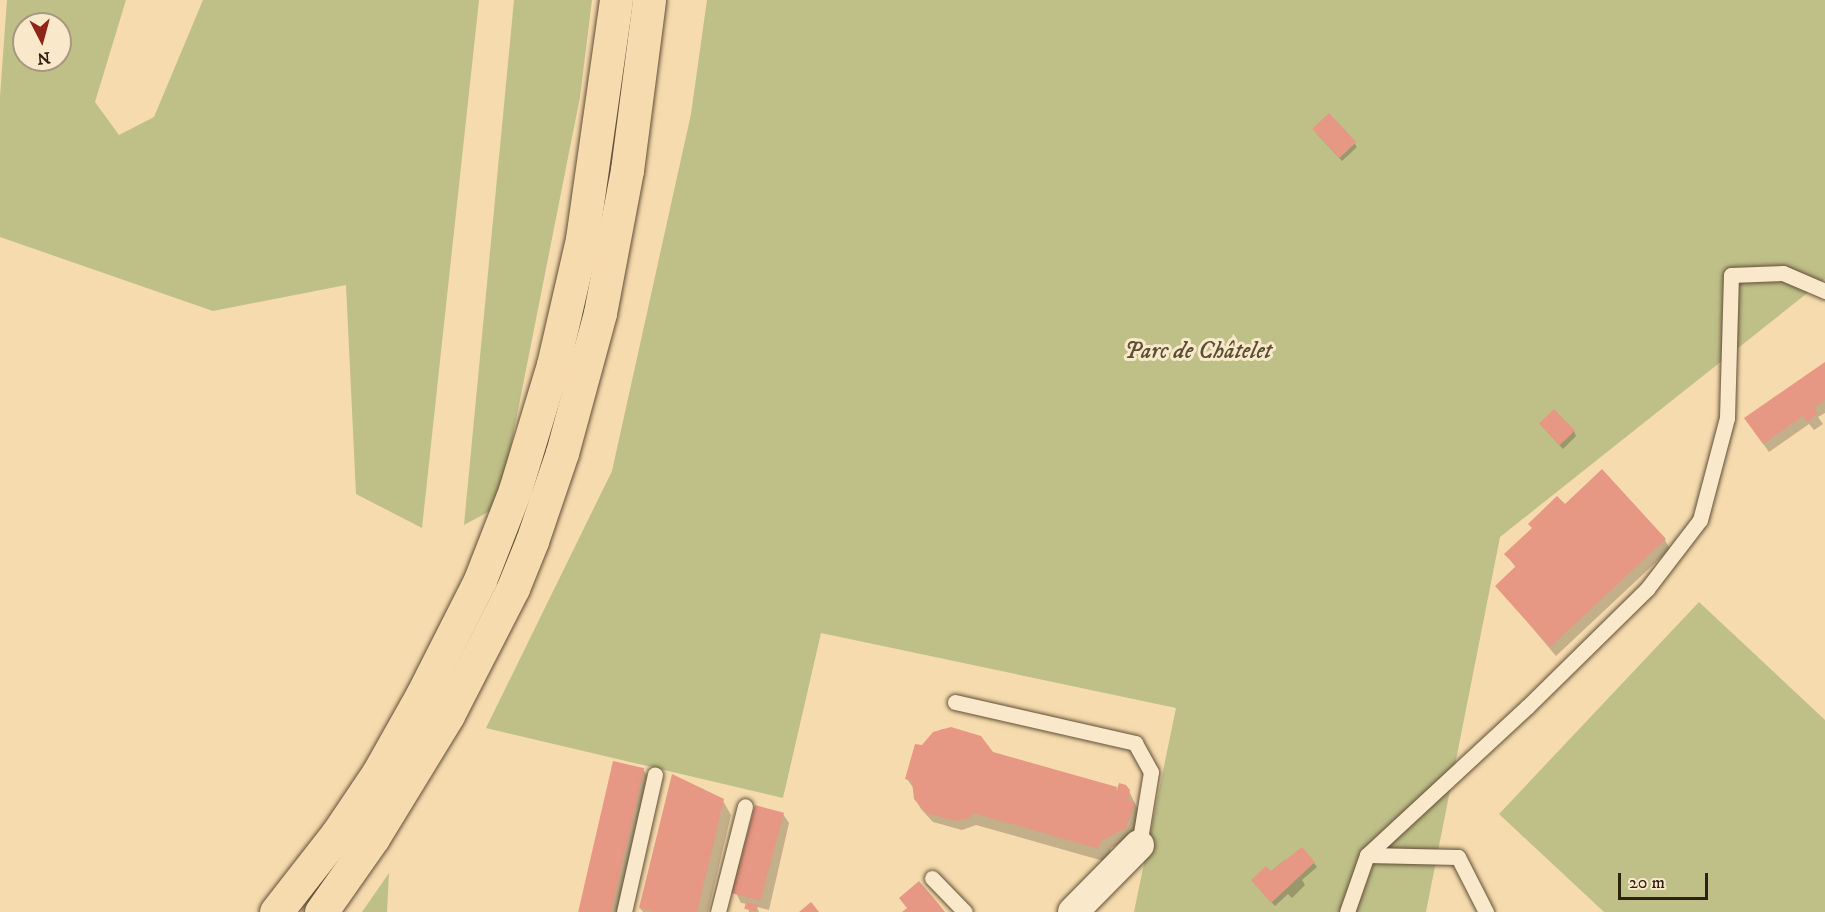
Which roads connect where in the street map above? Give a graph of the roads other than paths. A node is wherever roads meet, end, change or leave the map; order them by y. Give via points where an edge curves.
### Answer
1 (616, 0) edge
2 (650, 0) edge
3 (1825, 291) edge
4 (955, 702) dead end
5 (655, 774) dead end
6 (745, 806) dead end
7 (1139, 845) joint
8 (1367, 855) junction
9 (932, 878) dead end
10 (276, 912) edge
11 (321, 912) edge
12 (624, 912) edge
13 (718, 912) edge
14 (965, 912) edge
15 (1073, 912) edge
16 (1347, 912) edge
17 (1486, 912) edge

1 - 10 main road via 582,239 553,365 515,490 450,643 378,772 337,834
2 - 11 main road via 627,170 600,313 547,500 513,588 448,716 385,820
3 - 8 lane via 1783,273 1731,275 1727,418 1700,520 1647,589
4 - 7 lane via 1135,743 1151,772
5 - 12 lane
6 - 13 lane
7 - 15 street
8 - 16 lane
8 - 17 lane via 1458,857
9 - 14 lane

